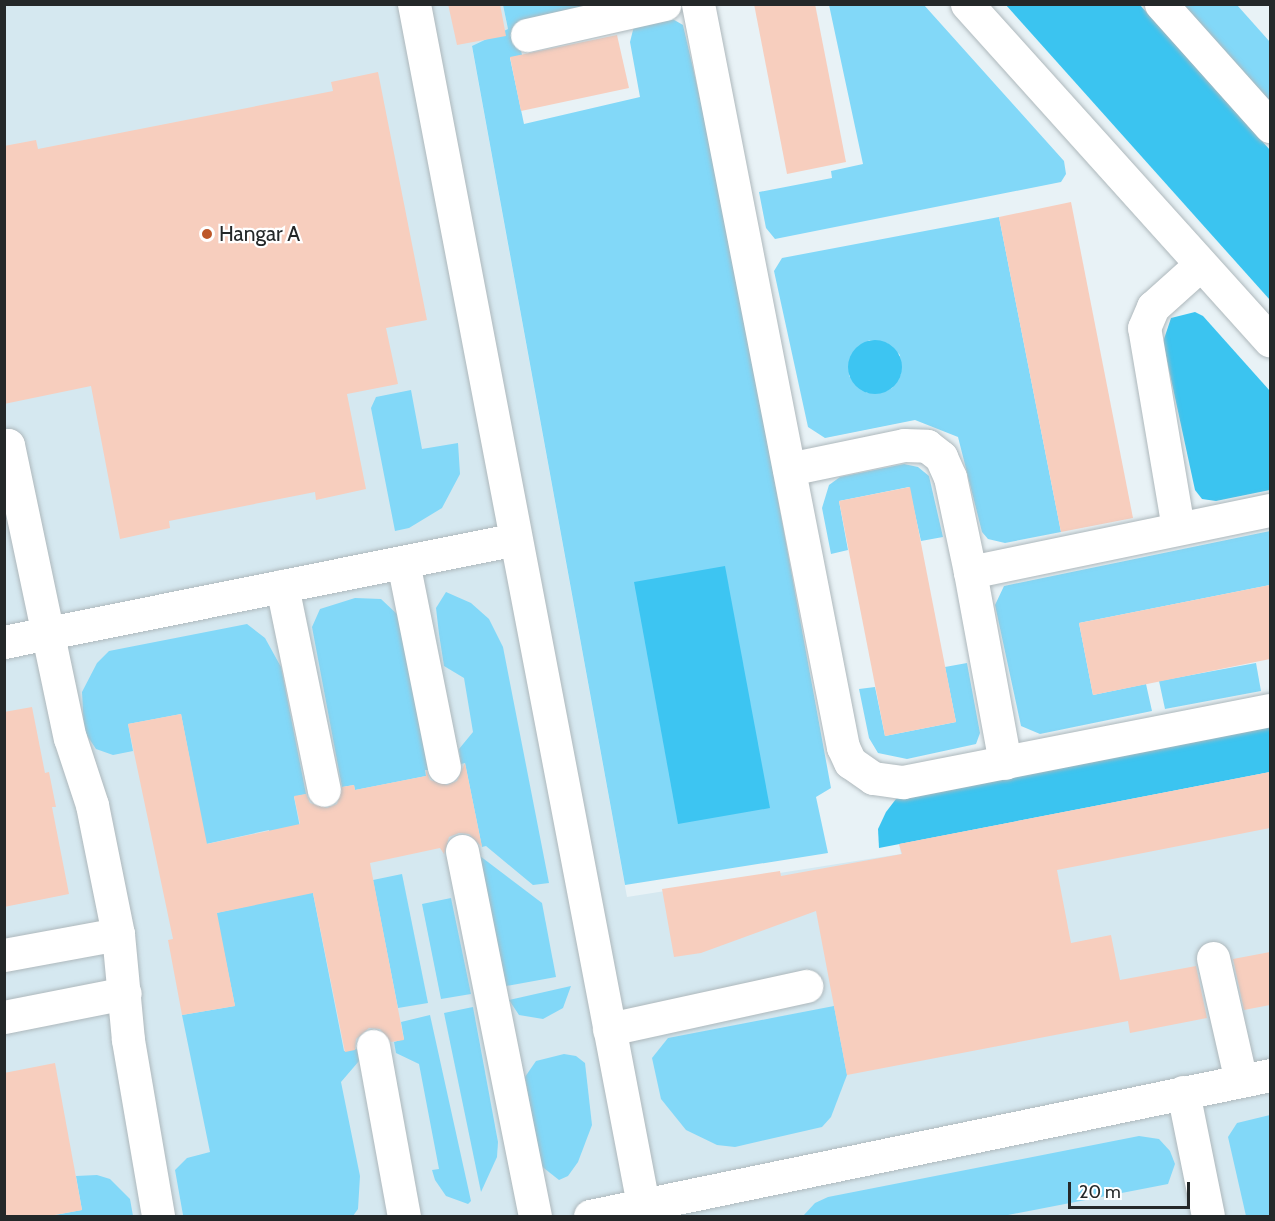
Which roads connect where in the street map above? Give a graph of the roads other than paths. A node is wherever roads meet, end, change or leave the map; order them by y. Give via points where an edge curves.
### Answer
1 (414, 4) edge
2 (665, 4) edge
3 (698, 4) edge
4 (967, 4) edge
5 (1161, 4) edge
6 (527, 35) dead end
7 (1270, 126) edge
8 (1201, 264) junction
9 (1270, 341) edge
10 (4, 446) edge
11 (789, 469) junction
12 (1270, 510) edge
13 (1178, 528) junction
14 (516, 539) junction
15 (403, 562) junction
16 (970, 572) junction
17 (282, 586) junction
18 (47, 634) junction
19 (4, 642) edge
20 (1270, 710) edge
21 (1005, 763) junction
22 (444, 767) dead end
23 (324, 790) dead end
24 (462, 851) dead end
25 (118, 934) junction
26 (4, 955) edge
27 (1213, 957) dead end
28 (806, 986) dead end
29 (125, 993) junction
30 (4, 1017) edge
31 (609, 1029) junction
32 (373, 1046) dead end
33 (1256, 1078) edge
34 (1183, 1092) junction
35 (643, 1205) junction
36 (158, 1216) edge
37 (404, 1216) edge
38 (535, 1216) edge
39 (590, 1216) edge
40 (1208, 1216) edge

1 - 14 lane
2 - 6 lane
3 - 11 lane
4 - 8 lane
5 - 7 lane
8 - 9 lane
8 - 13 lane via 1153,307 1144,328
10 - 18 lane via 8,445
11 - 16 lane via 904,445 927,446 941,457 950,477
11 - 21 lane via 843,747 850,762 873,778 903,782
12 - 13 lane
13 - 16 lane
14 - 15 lane
14 - 31 lane
15 - 17 lane
15 - 22 lane
16 - 21 lane
17 - 18 lane
17 - 23 lane
18 - 19 lane
18 - 25 lane via 70,738 92,805
20 - 21 lane
24 - 38 lane
25 - 26 lane
25 - 29 lane
27 - 33 lane
28 - 31 lane
29 - 30 lane
29 - 36 lane via 128,1040
31 - 35 lane
32 - 37 lane
33 - 34 lane
34 - 35 lane
34 - 40 lane
35 - 39 lane

